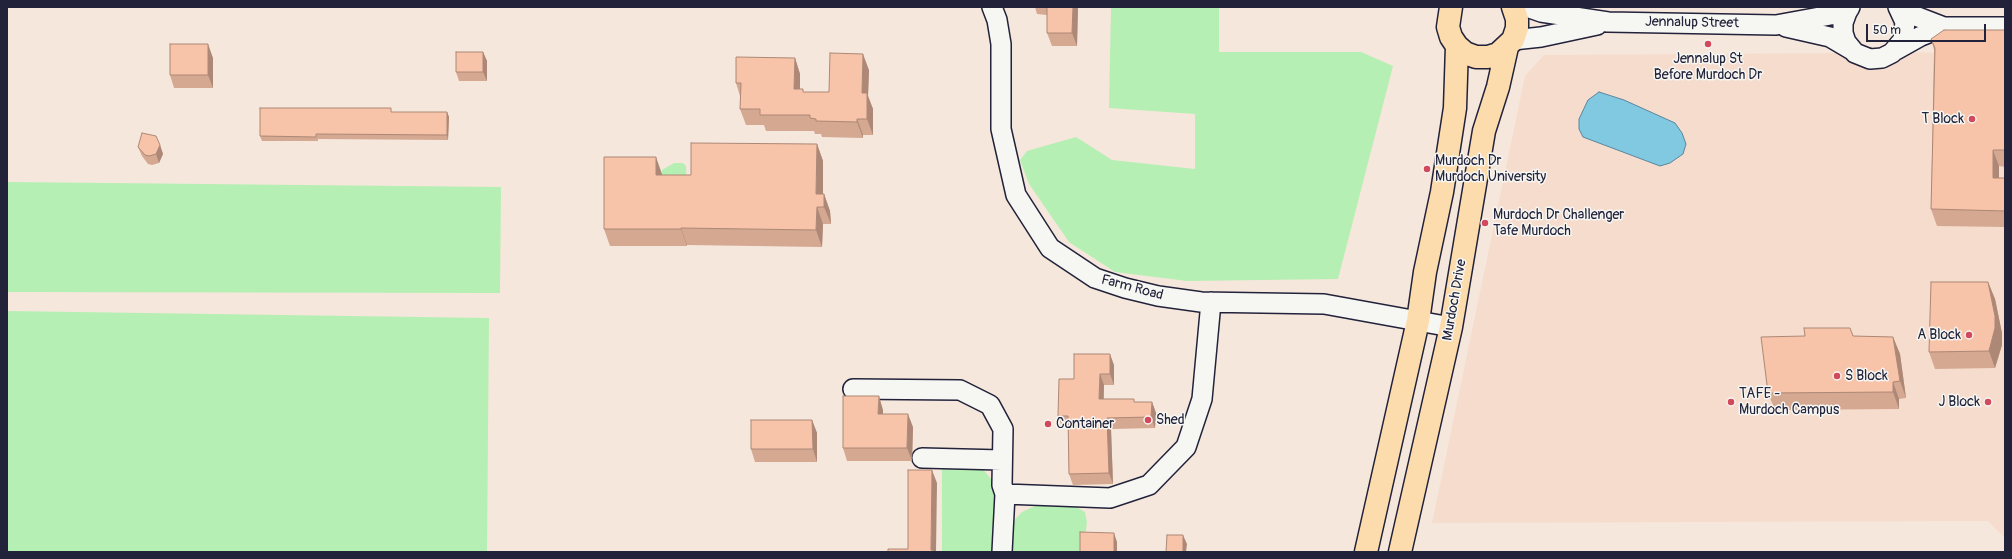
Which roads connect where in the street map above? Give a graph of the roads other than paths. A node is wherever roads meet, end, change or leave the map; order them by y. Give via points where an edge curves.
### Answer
1 (992, 7) edge
2 (1451, 7) edge
3 (1513, 7) edge
4 (1527, 7) edge
5 (1848, 9) edge
6 (1899, 9) edge
7 (1608, 22) junction
8 (1776, 25) junction
9 (1944, 27) junction
10 (2005, 27) edge
11 (1510, 44) junction
12 (1457, 46) junction
13 (1852, 50) junction
14 (1896, 50) junction
15 (1211, 302) junction
16 (1418, 321) junction
17 (1450, 327) junction
18 (853, 389) dead end
19 (922, 458) dead end
20 (1002, 460) junction
21 (1005, 494) junction
22 (1002, 552) edge
23 (1366, 552) edge
24 (1400, 552) edge

1 - 15 street, Farm Road via 1001,44 1001,129 1016,195 1050,248 1095,278 1158,296
2 - 12 main road via 1448,27
3 - 11 main road, Murdoch Drive via 1517,28
4 - 7 street, Jennalup Street via 1541,12
5 - 8 street, Jennalup Street
5 - 13 street, Jennalup Street via 1843,23 1843,33
6 - 9 street, Jennalup Street
6 - 14 street, Jennalup Street via 1906,28 1903,40
7 - 8 street, Jennalup Street
7 - 11 street, Jennalup Street
8 - 13 street, Jennalup Street via 1830,37
9 - 10 street, Jennalup Street
9 - 14 street, Jennalup Street
11 - 12 main road via 1498,54 1488,57 1476,57 1465,53
11 - 17 main road, Murdoch Drive via 1484,131
12 - 16 main road via 1455,108
13 - 14 street, Jennalup Street via 1870,59 1882,58
15 - 16 street, Farm Road via 1324,304
15 - 21 street via 1202,399 1186,447 1149,484 1110,498
16 - 17 street, Farm Road
16 - 23 main road
17 - 24 main road, Murdoch Drive
18 - 20 street via 960,390 990,405 1003,429
19 - 20 street
20 - 21 street via 1002,485
21 - 22 street

